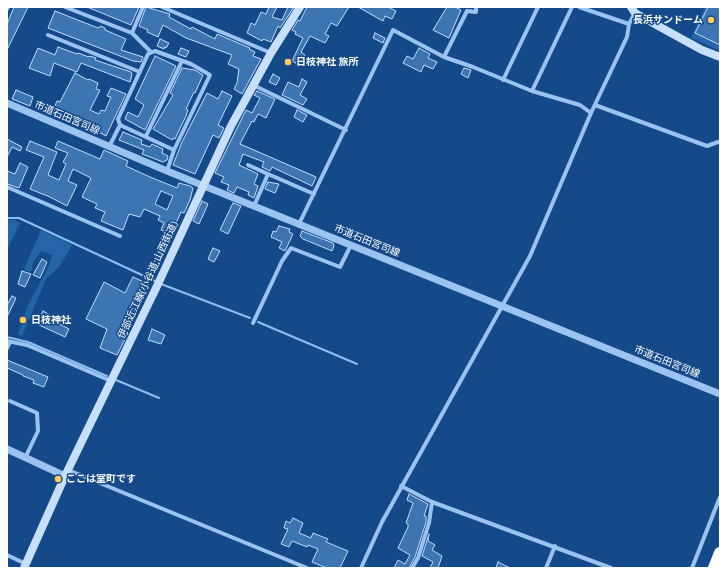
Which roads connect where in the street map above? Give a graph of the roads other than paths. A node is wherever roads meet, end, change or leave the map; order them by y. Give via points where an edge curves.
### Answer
1 (65, 7) edge
2 (143, 7) edge
3 (162, 7) edge
4 (300, 7) edge
5 (476, 7) edge
6 (538, 7) edge
7 (572, 7) edge
8 (579, 7) edge
9 (73, 8) edge
10 (634, 9) edge
11 (629, 24) junction
12 (132, 33) junction
13 (48, 35) dead end
14 (151, 52) junction
15 (271, 53) junction
16 (720, 57) edge
17 (444, 58) junction
18 (182, 61) junction
19 (140, 72) junction
20 (503, 80) junction
21 (253, 85) junction
22 (532, 91) junction
23 (7, 104) edge
24 (595, 105) junction
25 (591, 113) junction
26 (120, 125) junction
27 (346, 130) junction
28 (146, 136) junction
29 (720, 136) edge
30 (719, 142) edge
31 (109, 147) junction
32 (174, 150) junction
33 (248, 165) dead end
34 (167, 171) junction
35 (268, 174) junction
36 (204, 184) junction
37 (7, 187) edge
38 (314, 194) junction
39 (254, 206) junction
40 (299, 224) junction
41 (120, 236) dead end
42 (351, 245) junction
43 (502, 306) junction
44 (253, 323) dead end
45 (9, 341) edge
46 (7, 348) edge
47 (111, 381) junction
48 (720, 394) edge
49 (10, 402) dead end
50 (7, 449) edge
51 (26, 456) junction
52 (66, 473) junction
53 (401, 486) junction
54 (720, 497) edge
55 (432, 502) junction
56 (554, 546) junction
57 (720, 553) edge
58 (7, 555) edge
59 (25, 566) edge
60 (307, 568) edge
61 (361, 568) edge
62 (412, 568) edge
63 (546, 568) edge
64 (611, 568) edge
65 (692, 568) edge
66 (714, 568) edge

1 - 9 street
2 - 12 street
3 - 15 street
4 - 15 main road, 伊部近江線(小谷道;山西街道)
5 - 17 street via 476,12 467,11
6 - 20 street
7 - 22 street
8 - 11 street
9 - 12 street
10 - 11 street
10 - 16 main road via 702,50
11 - 24 street via 626,37
12 - 14 street
13 - 19 street
14 - 18 street via 155,51
14 - 19 street
15 - 21 main road, 伊部近江線(小谷道;山西街道)
17 - 20 street
17 - 27 street via 393,30
18 - 28 street
18 - 32 street via 210,75
19 - 26 street via 118,119
20 - 22 street
21 - 27 street
21 - 36 main road, 伊部近江線(小谷道;山西街道)
22 - 25 street via 580,105
23 - 31 street, 市道石田宮司線
24 - 25 street
24 - 30 street via 707,146
25 - 43 street via 530,256
26 - 28 street
26 - 31 street
27 - 38 street
28 - 32 street
29 - 30 street
31 - 34 street, 市道石田宮司線
32 - 34 street
33 - 35 street
34 - 36 street, 市道石田宮司線
35 - 38 street
35 - 39 street
36 - 39 street, 市道石田宮司線
36 - 47 main road, 伊部近江線(小谷道;山西街道)
37 - 41 street
38 - 40 street
39 - 40 street, 市道石田宮司線
40 - 42 street, 市道石田宮司線
42 - 43 street, 市道石田宮司線
42 - 44 street via 340,267 291,248 282,260
43 - 48 street, 市道石田宮司線
43 - 53 street
45 - 46 street
45 - 47 street via 27,345
47 - 52 main road, 伊部近江線(小谷道;山西街道)
49 - 51 street via 37,413 38,431
50 - 51 street
51 - 52 street
52 - 59 main road, 伊部近江線(小谷道;山西街道)
52 - 60 street
53 - 55 street
53 - 61 street
54 - 65 street
55 - 56 street
55 - 62 street via 429,523 418,558
56 - 63 street
56 - 64 street
57 - 66 highway
58 - 59 street

